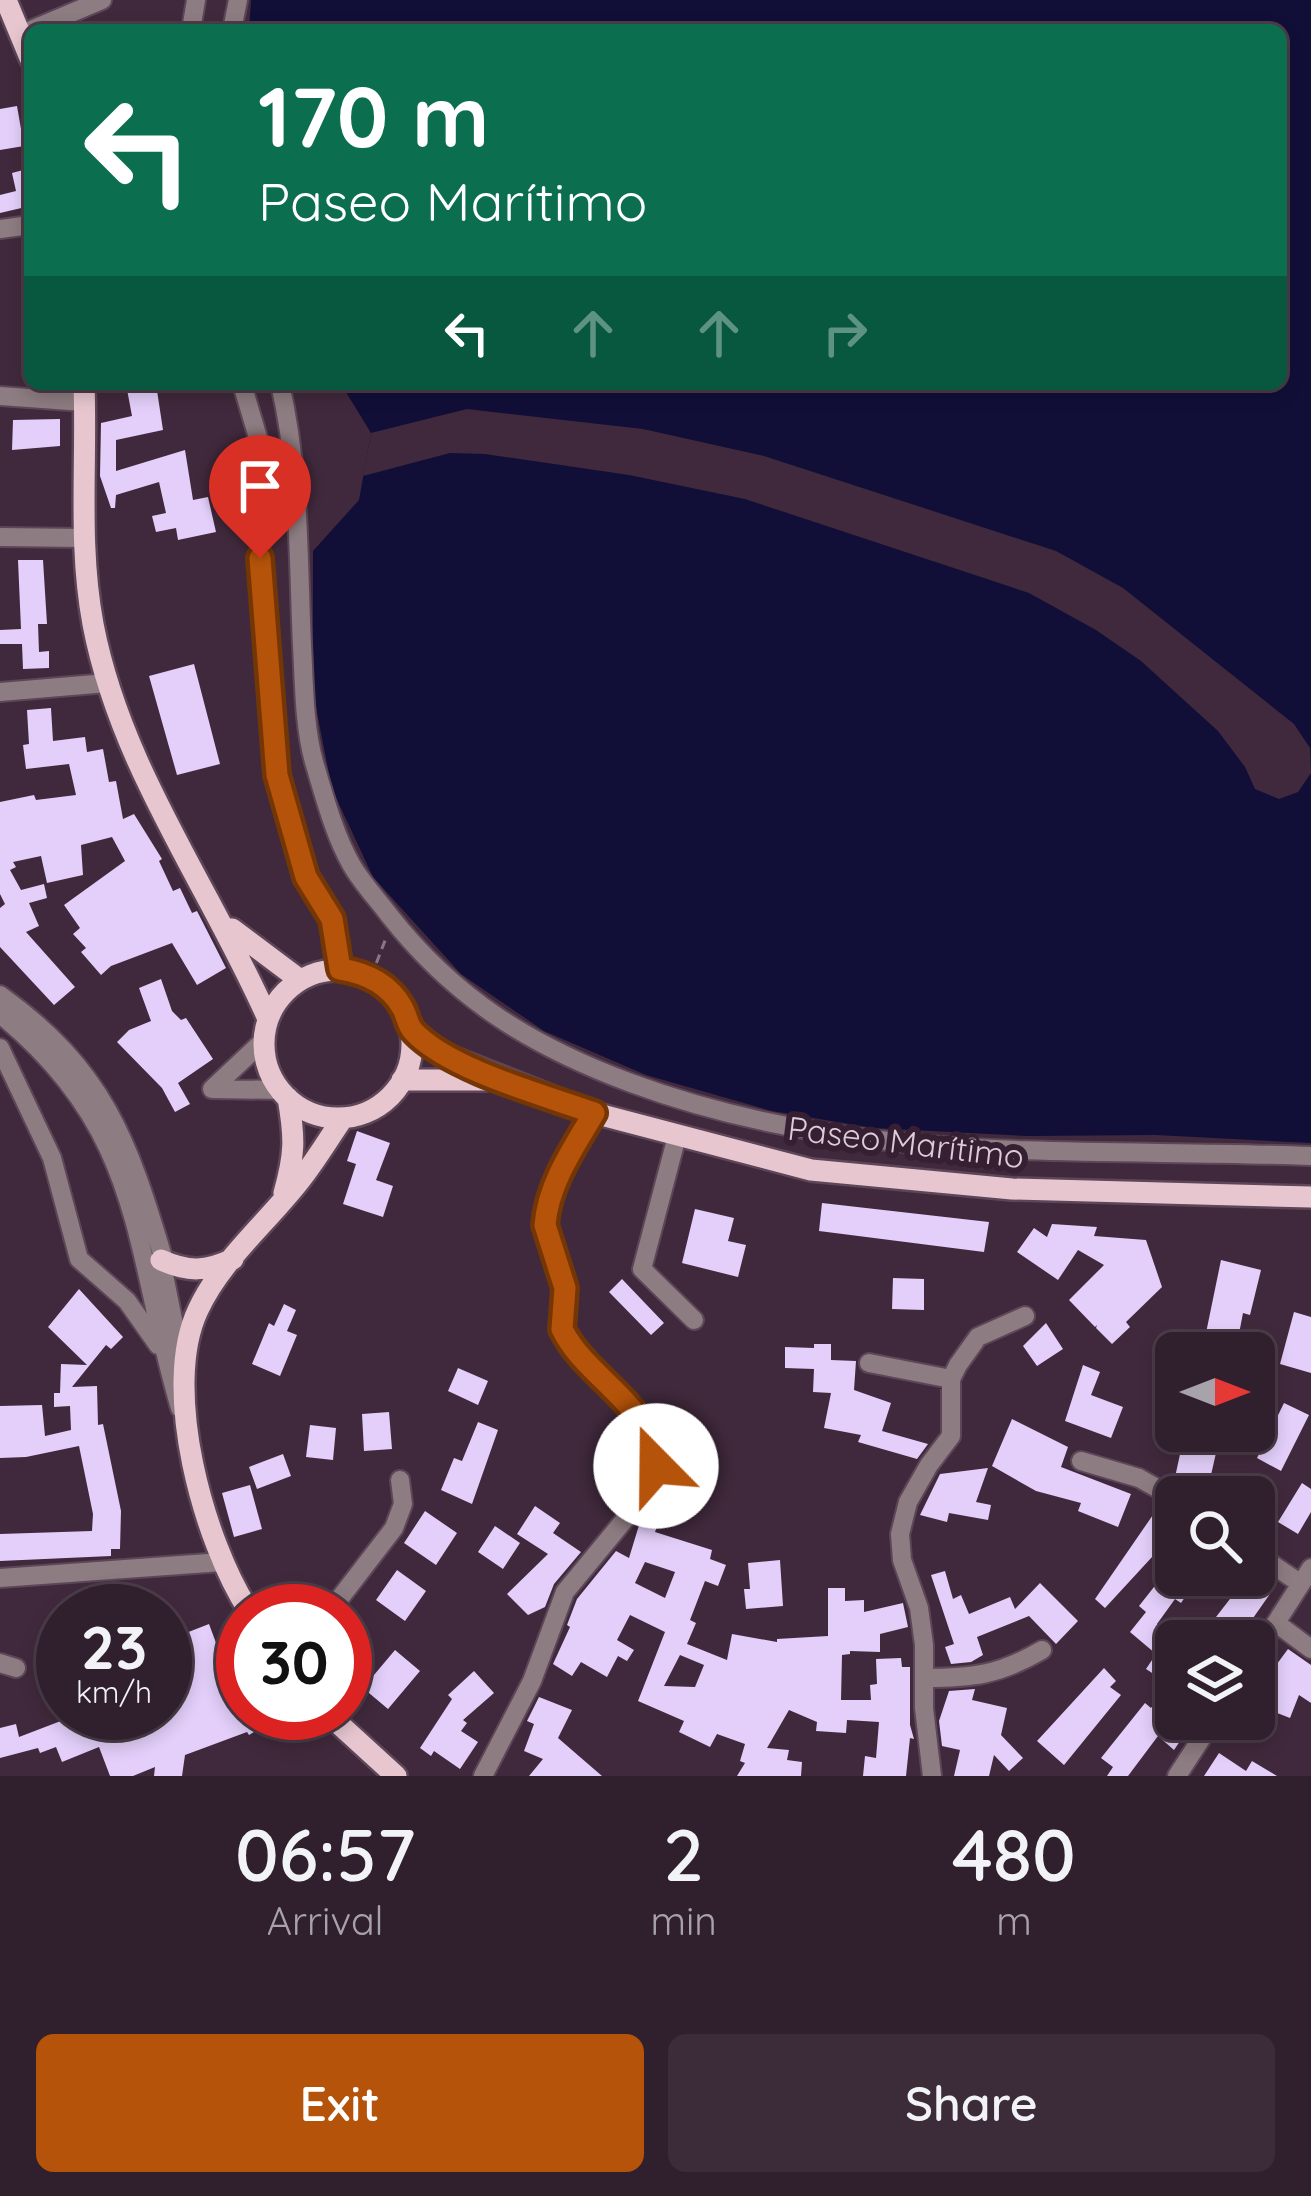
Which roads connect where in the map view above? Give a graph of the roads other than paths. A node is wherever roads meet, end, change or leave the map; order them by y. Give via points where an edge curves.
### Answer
1 (6, 0) edge
2 (102, 0) edge
3 (46, 24) edge
4 (24, 27) edge
5 (244, 390) edge
6 (281, 390) edge
7 (84, 393) edge
8 (0, 396) edge
9 (0, 537) edge
10 (83, 538) junction
11 (107, 683) junction
12 (0, 692) edge
13 (218, 916) junction
14 (340, 969) junction
15 (300, 980) junction
16 (0, 995) edge
17 (0, 1014) edge
18 (266, 1030) junction
19 (411, 1030) junction
20 (0, 1048) edge
21 (403, 1080) junction
22 (505, 1081) junction
23 (284, 1094) junction
24 (594, 1113) junction
25 (343, 1118) junction
26 (677, 1136) junction
27 (1311, 1156) edge
28 (1311, 1197) edge
29 (282, 1200) junction
30 (233, 1259) junction
31 (160, 1260) junction
32 (1025, 1316) dead end
33 (694, 1320) dead end
34 (164, 1354) junction
35 (869, 1363) dead end
36 (184, 1372) junction
37 (951, 1379) junction
38 (183, 1419) junction
39 (1081, 1461) dead end
40 (400, 1480) dead end
41 (1155, 1487) edge
42 (222, 1562) junction
43 (1275, 1562) edge
44 (1306, 1576) edge
45 (0, 1578) edge
46 (234, 1584) edge
47 (351, 1584) edge
48 (1276, 1623) joint
49 (1311, 1649) edge
50 (1042, 1650) dead end
51 (924, 1678) junction
52 (357, 1740) edge
53 (1200, 1740) edge
54 (396, 1776) edge
55 (483, 1776) edge
56 (932, 1776) edge
57 (1177, 1776) edge

1 - 4 main road
2 - 3 street
5 - 14 street via 259,441 261,594 277,775 306,877 332,919
6 - 27 street via 292,435 312,756 351,865 456,989 576,1062 671,1098 802,1132 1014,1152
7 - 8 street
7 - 10 main road
9 - 10 street
10 - 11 main road
11 - 12 street
11 - 13 main road via 129,745
13 - 15 main road
13 - 18 main road
14 - 15 main road
14 - 19 main road via 390,990
15 - 18 main road
16 - 31 street via 47,1033 104,1102 134,1160
17 - 34 street via 52,1061 106,1140 132,1205
18 - 23 main road via 266,1058
18 - 23 street via 212,1089
19 - 21 main road
19 - 22 main road, Paseo Marítimo
20 - 34 street via 52,1158 80,1259 128,1301
21 - 22 main road, Paseo Marítimo
21 - 25 main road via 377,1106
22 - 24 main road, Paseo Marítimo
23 - 25 main road via 313,1114
23 - 29 main road via 295,1158
24 - 26 main road, Paseo Marítimo
24 - 55 street via 546,1214 566,1298 562,1329 640,1419 656,1466 640,1501 565,1592 532,1681
25 - 29 main road
26 - 28 main road, Paseo Marítimo via 811,1169 967,1185
26 - 33 street via 642,1269
29 - 30 main road
30 - 31 main road via 204,1270
30 - 36 main road via 197,1311
31 - 36 street
32 - 37 street via 978,1337
34 - 38 street
35 - 37 street
36 - 38 main road
37 - 51 street via 951,1436 908,1502 900,1534 919,1609
38 - 42 main road
39 - 41 street
40 - 47 street via 394,1528
42 - 45 street
42 - 46 main road
43 - 44 street
44 - 48 street
48 - 49 street
50 - 51 street via 1008,1670
51 - 56 street
52 - 54 main road
53 - 57 street

